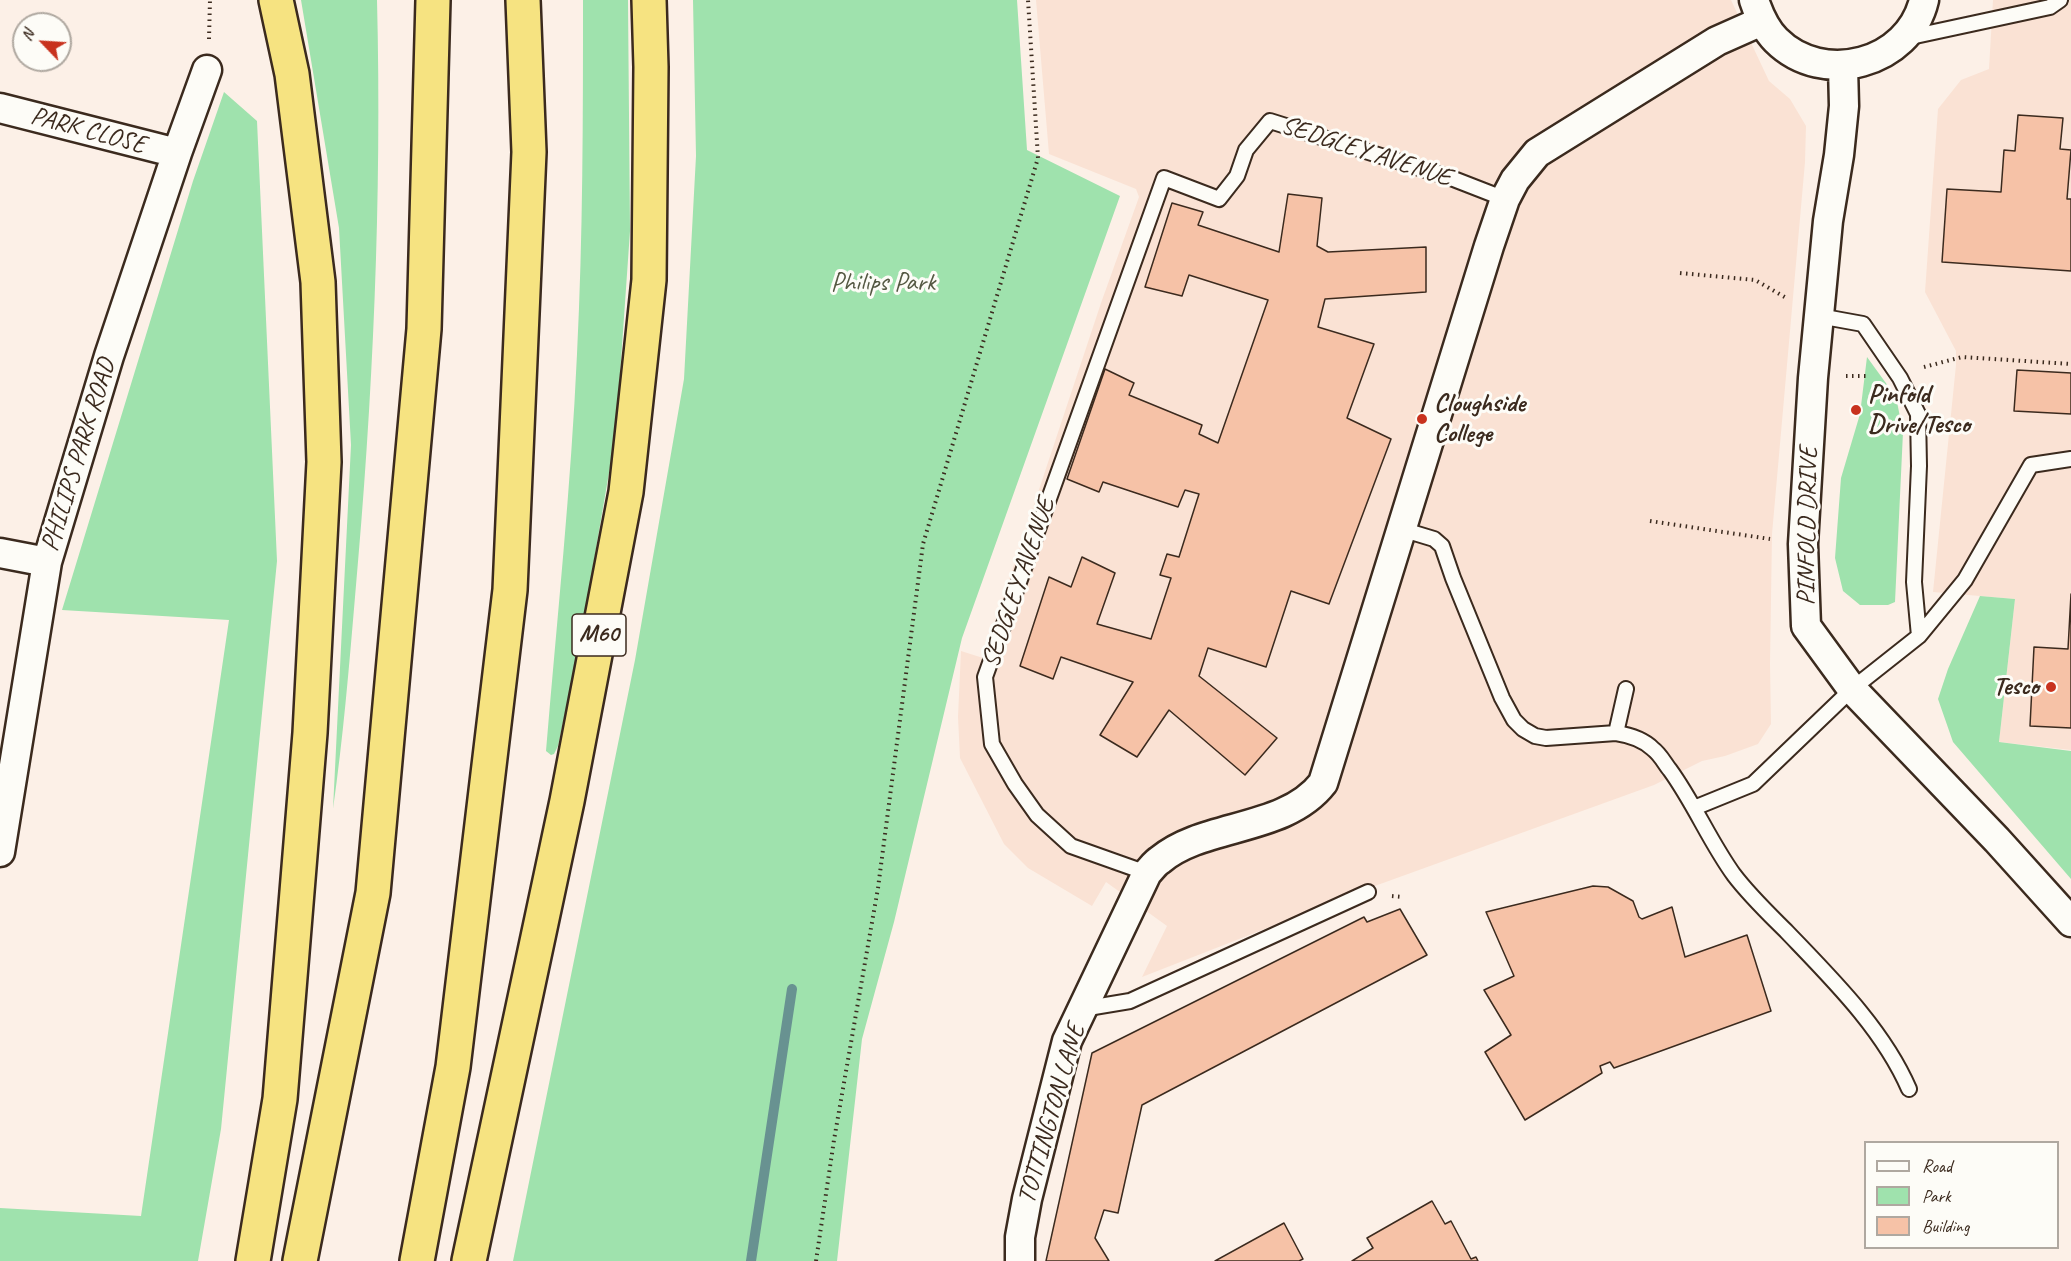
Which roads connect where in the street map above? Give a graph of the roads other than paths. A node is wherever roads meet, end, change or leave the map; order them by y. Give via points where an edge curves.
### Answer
1 (276, 0) edge
2 (433, 0) edge
3 (524, 0) edge
4 (649, 0) edge
5 (1924, 0) edge
6 (2060, 0) edge
7 (1758, 10) edge
8 (1904, 39) junction
9 (1843, 66) junction
10 (207, 70) dead end
11 (0, 108) edge
12 (177, 153) junction
13 (1505, 199) junction
14 (1819, 316) junction
15 (2071, 459) edge
16 (1401, 529) junction
17 (0, 553) edge
18 (47, 562) junction
19 (1919, 636) junction
20 (1626, 689) dead end
21 (1852, 689) junction
22 (1616, 733) junction
23 (1694, 808) junction
24 (0, 852) edge
25 (1147, 873) junction
26 (1368, 892) dead end
27 (2071, 922) edge
28 (1082, 1010) junction
29 (1909, 1089) dead end
30 (253, 1261) edge
31 (300, 1261) edge
32 (417, 1261) edge
33 (469, 1261) edge
34 (1020, 1261) edge

1 - 30 highway via 292,74 318,282 324,462 310,733 280,1099
2 - 31 highway via 423,329 373,893
3 - 32 highway via 529,152 510,590 453,1068
4 - 33 highway, M60 via 649,280 626,492 567,801
5 - 8 street
6 - 8 lane via 2050,7
7 - 9 street via 1777,40 1796,55 1819,64
7 - 13 street via 1717,41 1537,153
8 - 9 street via 1866,62
9 - 14 street, PINFOLD DRIVE via 1844,106
10 - 12 street, PHILIPS PARK ROAD
11 - 12 street, PARK CLOSE
12 - 18 street, PHILIPS PARK ROAD via 109,356
13 - 16 street
13 - 25 lane, SEDGLEY AVENUE via 1270,121 1246,150 1237,176 1219,199 1164,178 985,677 992,744 1037,815 1071,846
14 - 19 lane via 1863,324 1918,414 1914,582
14 - 21 street, PINFOLD DRIVE via 1803,544 1806,626
15 - 19 lane via 2031,465 1965,580
16 - 22 lane via 1434,539 1442,546 1502,698 1523,729 1546,738
16 - 25 street via 1323,783 1303,803 1194,841 1161,859
17 - 18 street
18 - 24 street, PHILIPS PARK ROAD
19 - 21 lane
20 - 22 lane
21 - 23 lane via 1753,784
21 - 27 street, PINFOLD DRIVE
22 - 23 lane via 1654,749
23 - 29 lane via 1733,873 1867,1021 1898,1062
25 - 28 street, TOTTINGTON LANE
26 - 28 lane via 1130,1001
28 - 34 street, TOTTINGTON LANE via 1067,1041 1046,1119 1020,1238

